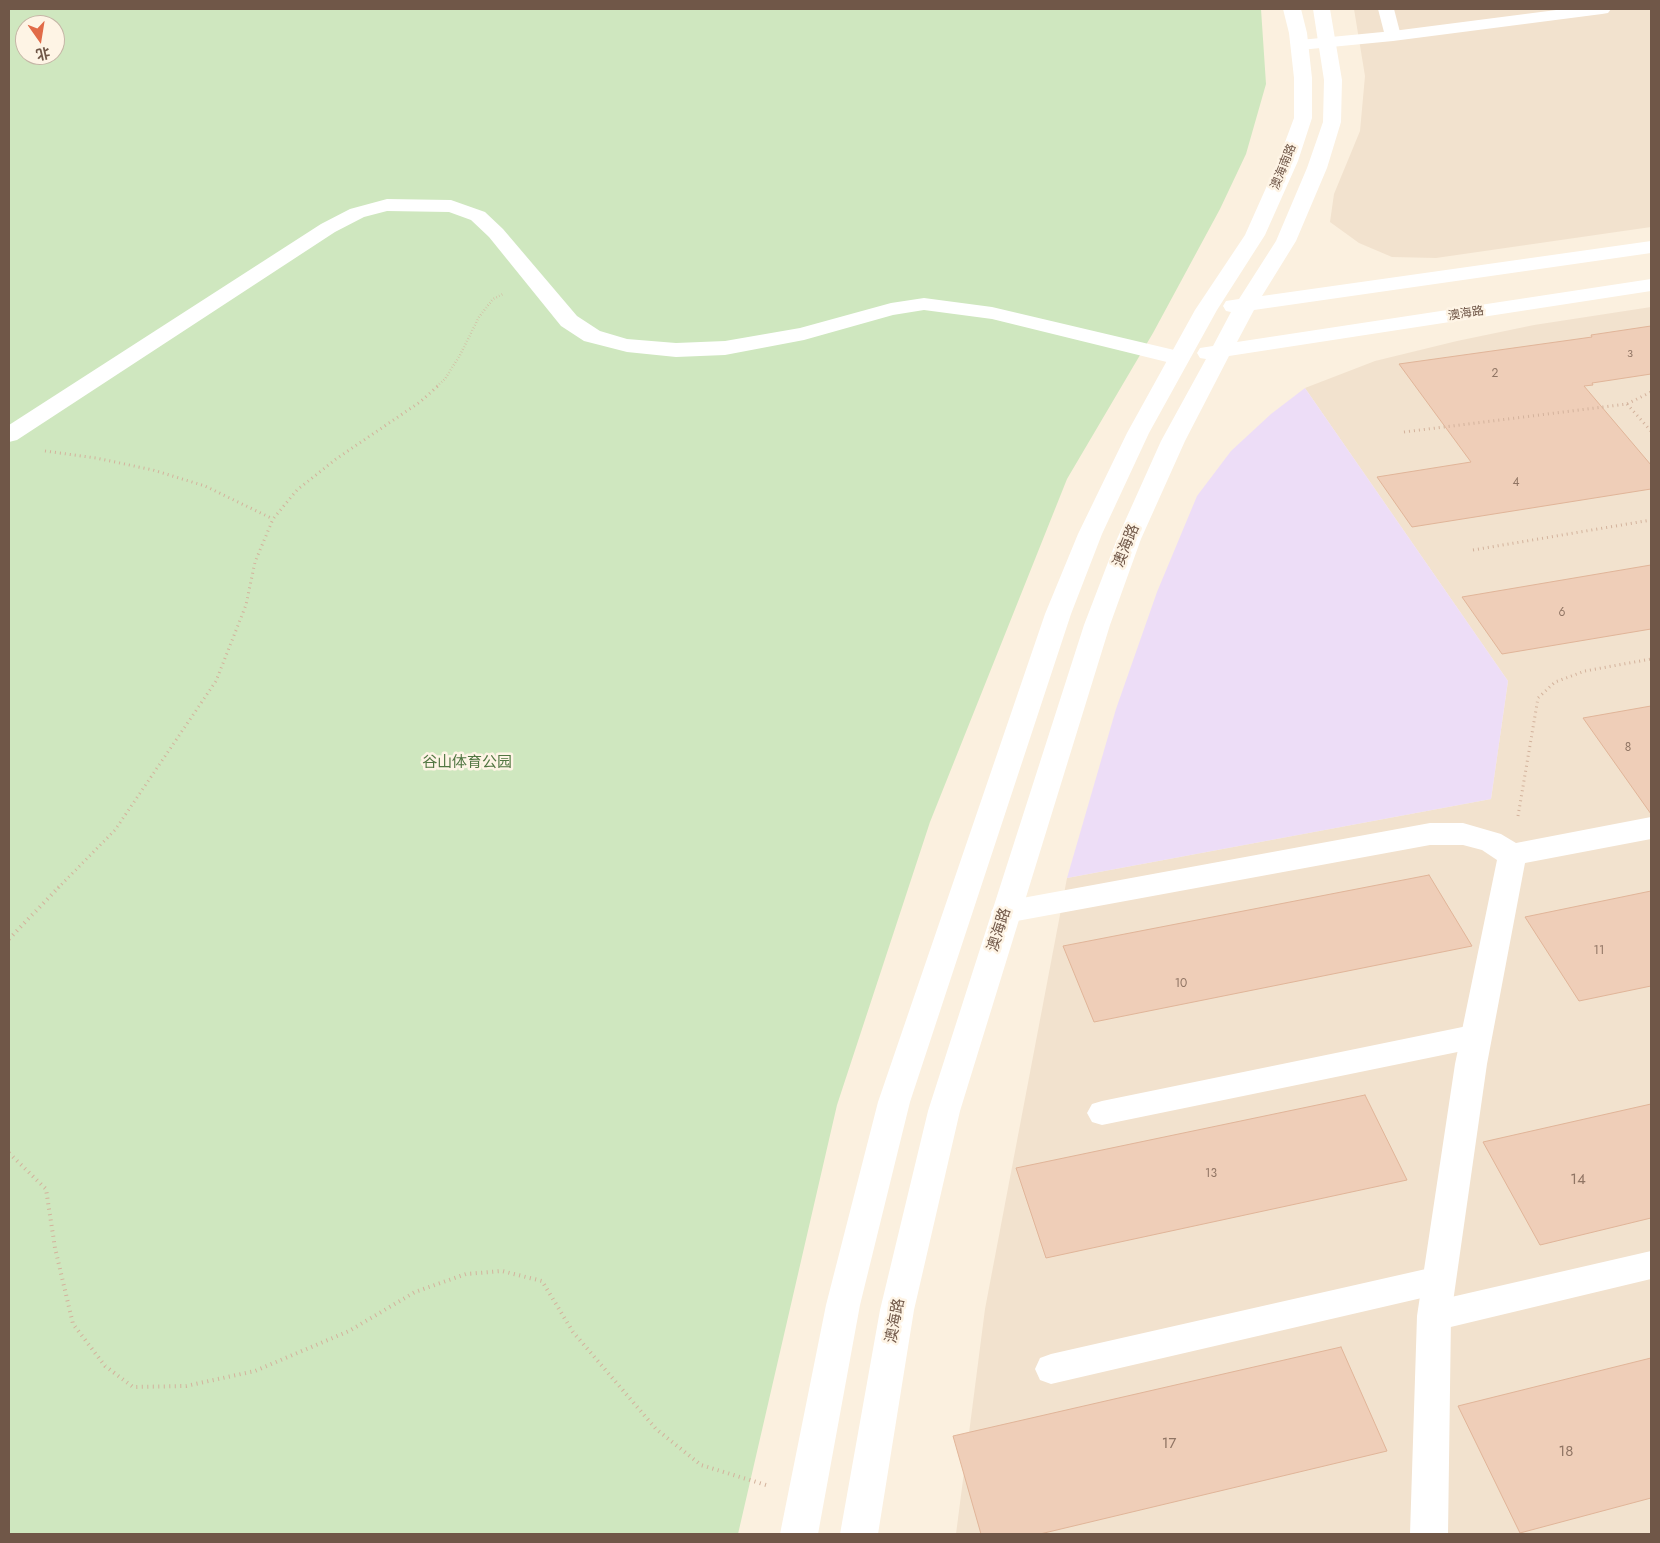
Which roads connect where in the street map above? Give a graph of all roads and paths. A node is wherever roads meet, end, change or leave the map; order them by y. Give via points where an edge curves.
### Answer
1 (1292, 9) edge
2 (1321, 9) edge
3 (1386, 9) edge
4 (1599, 9) edge
5 (1393, 36) junction
6 (1328, 42) junction
7 (1300, 45) junction
8 (1651, 247) edge
9 (536, 281) junction
10 (1651, 285) edge
11 (1246, 304) junction
12 (1206, 310) junction
13 (1221, 351) junction
14 (1179, 358) junction
15 (1651, 392) edge
16 (1627, 404) junction
17 (1651, 431) edge
18 (1404, 432) dead end
19 (9, 435) edge
20 (41, 451) dead end
21 (273, 519) junction
22 (1651, 520) edge
23 (1473, 550) dead end
24 (1651, 659) edge
25 (1651, 828) edge
26 (1512, 855) junction
27 (1006, 912) junction
28 (9, 939) edge
29 (1477, 1036) junction
30 (1102, 1113) dead end
31 (9, 1153) edge
32 (1651, 1265) edge
33 (1439, 1280) junction
34 (1434, 1316) junction
35 (1051, 1369) dead end
36 (804, 1497) junction
37 (799, 1534) edge
38 (860, 1534) edge
39 (1429, 1534) edge

1 - 7 main road, 澳海南路
2 - 6 main road
3 - 5 lane
4 - 5 main road
5 - 6 main road
6 - 7 main road
6 - 11 main road via 1333,80 1332,122 1317,168 1286,241
7 - 12 main road, 澳海南路 via 1304,78 1303,118 1288,161 1255,235
8 - 11 main road
9 - 14 main road via 569,321 592,336 626,345 676,350 725,348 804,334 891,309 924,304 992,313
9 - 19 main road via 478,216 451,206 387,205 357,213 328,228
9 - 21 path via 493,299 445,378 420,402 336,459 297,490
10 - 13 main road, 澳海路
11 - 12 main road
11 - 13 main road, 澳海路
12 - 14 main road
13 - 14 main road, 澳海路
13 - 27 main road, 澳海路 via 1173,441 1129,539 1097,625
14 - 36 main road via 1138,433 1090,534 1058,614 894,1102 843,1305
15 - 16 path
16 - 17 path
16 - 18 path
20 - 21 path via 154,470 205,486
21 - 28 path via 255,562 246,605 216,681 115,830
22 - 23 path
24 - 26 path via 1584,671 1555,682 1538,698
25 - 26 main road
26 - 27 main road via 1491,842 1463,834 1430,834
26 - 29 main road
27 - 38 main road, 澳海路 via 937,1139 897,1310
29 - 30 lane
29 - 33 main road
31 - 36 path via 46,1189 55,1248 73,1324 105,1366 133,1387 186,1386 255,1371 350,1331 415,1292 466,1274 502,1271 542,1280 573,1332 618,1386 656,1429 701,1465
32 - 34 lane
33 - 34 main road
33 - 35 lane
34 - 39 main road
36 - 37 main road

